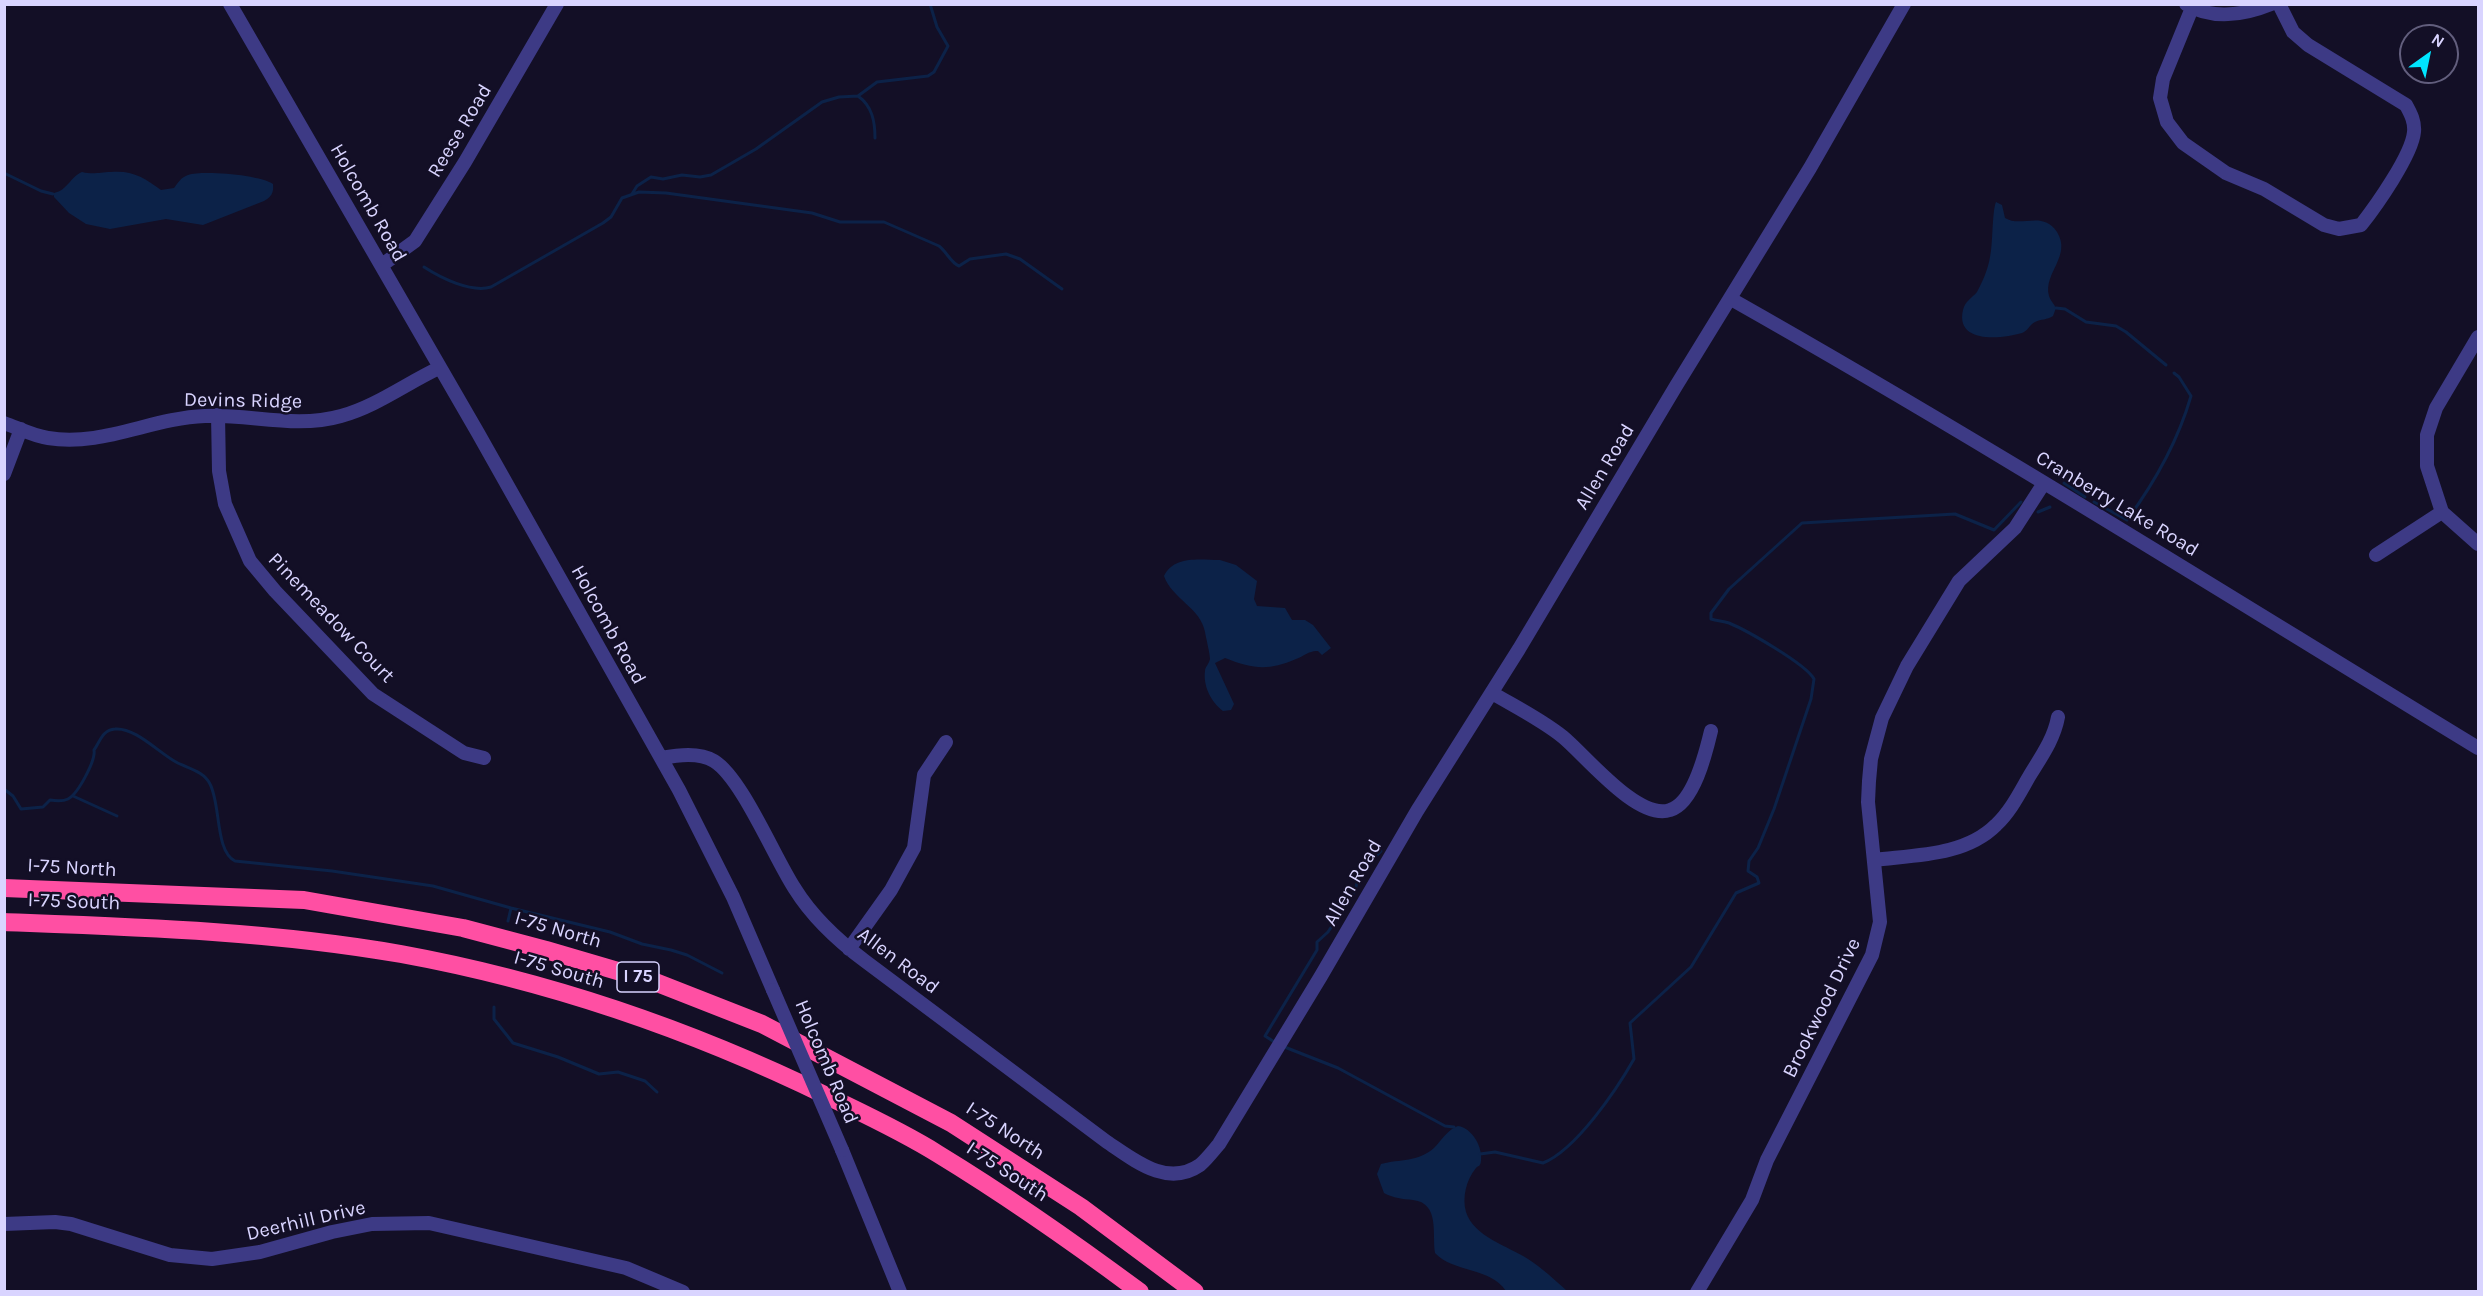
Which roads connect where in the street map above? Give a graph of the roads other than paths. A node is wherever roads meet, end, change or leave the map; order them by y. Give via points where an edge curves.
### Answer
1 (230, 4) edge
2 (557, 4) edge
3 (1904, 4) edge
4 (2271, 4) edge
5 (2279, 4) edge
6 (2189, 6) edge
7 (382, 266) junction
8 (1731, 299) junction
9 (2478, 337) edge
10 (439, 368) junction
11 (218, 416) junction
12 (4, 423) edge
13 (21, 429) junction
14 (4, 474) edge
15 (2044, 483) junction
16 (2442, 512) junction
17 (2478, 544) edge
18 (2376, 555) dead end
19 (1492, 693) junction
20 (2058, 717) dead end
21 (1711, 731) dead end
22 (945, 742) dead end
23 (2478, 748) edge
24 (484, 758) dead end
25 (661, 758) junction
26 (1874, 860) junction
27 (4, 888) edge
28 (4, 922) edge
29 (849, 949) junction
30 (4, 1224) edge
31 (684, 1292) edge
32 (900, 1292) edge
33 (1140, 1292) edge
34 (1195, 1292) edge
35 (1697, 1292) edge

1 - 7 street, Holcomb Road
2 - 7 street, Reese Road via 415,241
3 - 8 street, Allen Road
4 - 6 street via 2225,16
5 - 6 street via 2293,32 2308,45 2406,105 2413,120 2411,147 2361,225 2339,229 2324,225 2264,189 2226,173 2183,143 2167,122 2160,98
7 - 10 street, Holcomb Road
8 - 15 street, Cranberry Lake Road
8 - 19 street, Allen Road
9 - 16 street via 2436,408 2427,435 2427,466
10 - 11 street, Devins Ridge via 339,417 304,422
10 - 25 street, Holcomb Road
11 - 13 street, Devins Ridge via 177,418 101,437 68,440 45,438
11 - 24 street, Pinemeadow Court via 219,471 225,504 250,561 373,694 464,753
12 - 13 street, Devins Ridge
13 - 14 street
15 - 23 street, Cranberry Lake Road
15 - 26 street, Brookwood Drive via 2015,528 1959,581 1891,697 1875,741 1870,770 1868,802
16 - 17 street
16 - 18 street
19 - 21 street via 1562,736 1619,790 1662,812 1676,808 1688,794 1703,763
19 - 29 street, Allen Road via 1417,811 1219,1144 1201,1164 1185,1173 1167,1175 1143,1166
20 - 26 street via 2048,745 1996,825 1964,846
22 - 29 street via 924,775 914,848 891,890
25 - 29 street, Allen Road via 702,756 724,768 794,888 812,913
25 - 32 street, Holcomb Road, bridge via 733,897
26 - 35 street, Brookwood Drive via 1880,922 1872,956 1767,1160 1752,1200
27 - 34 highway, I-75 North / I 75 via 304,900 463,928 655,982 762,1024 951,1123 1081,1207
28 - 33 highway, I-75 South / I 75 via 176,929 324,942 478,971 611,1008 769,1067 874,1119 1018,1204
30 - 31 street, Deerhill Drive via 71,1224 170,1255 212,1259 260,1252 372,1224 429,1223 626,1268

